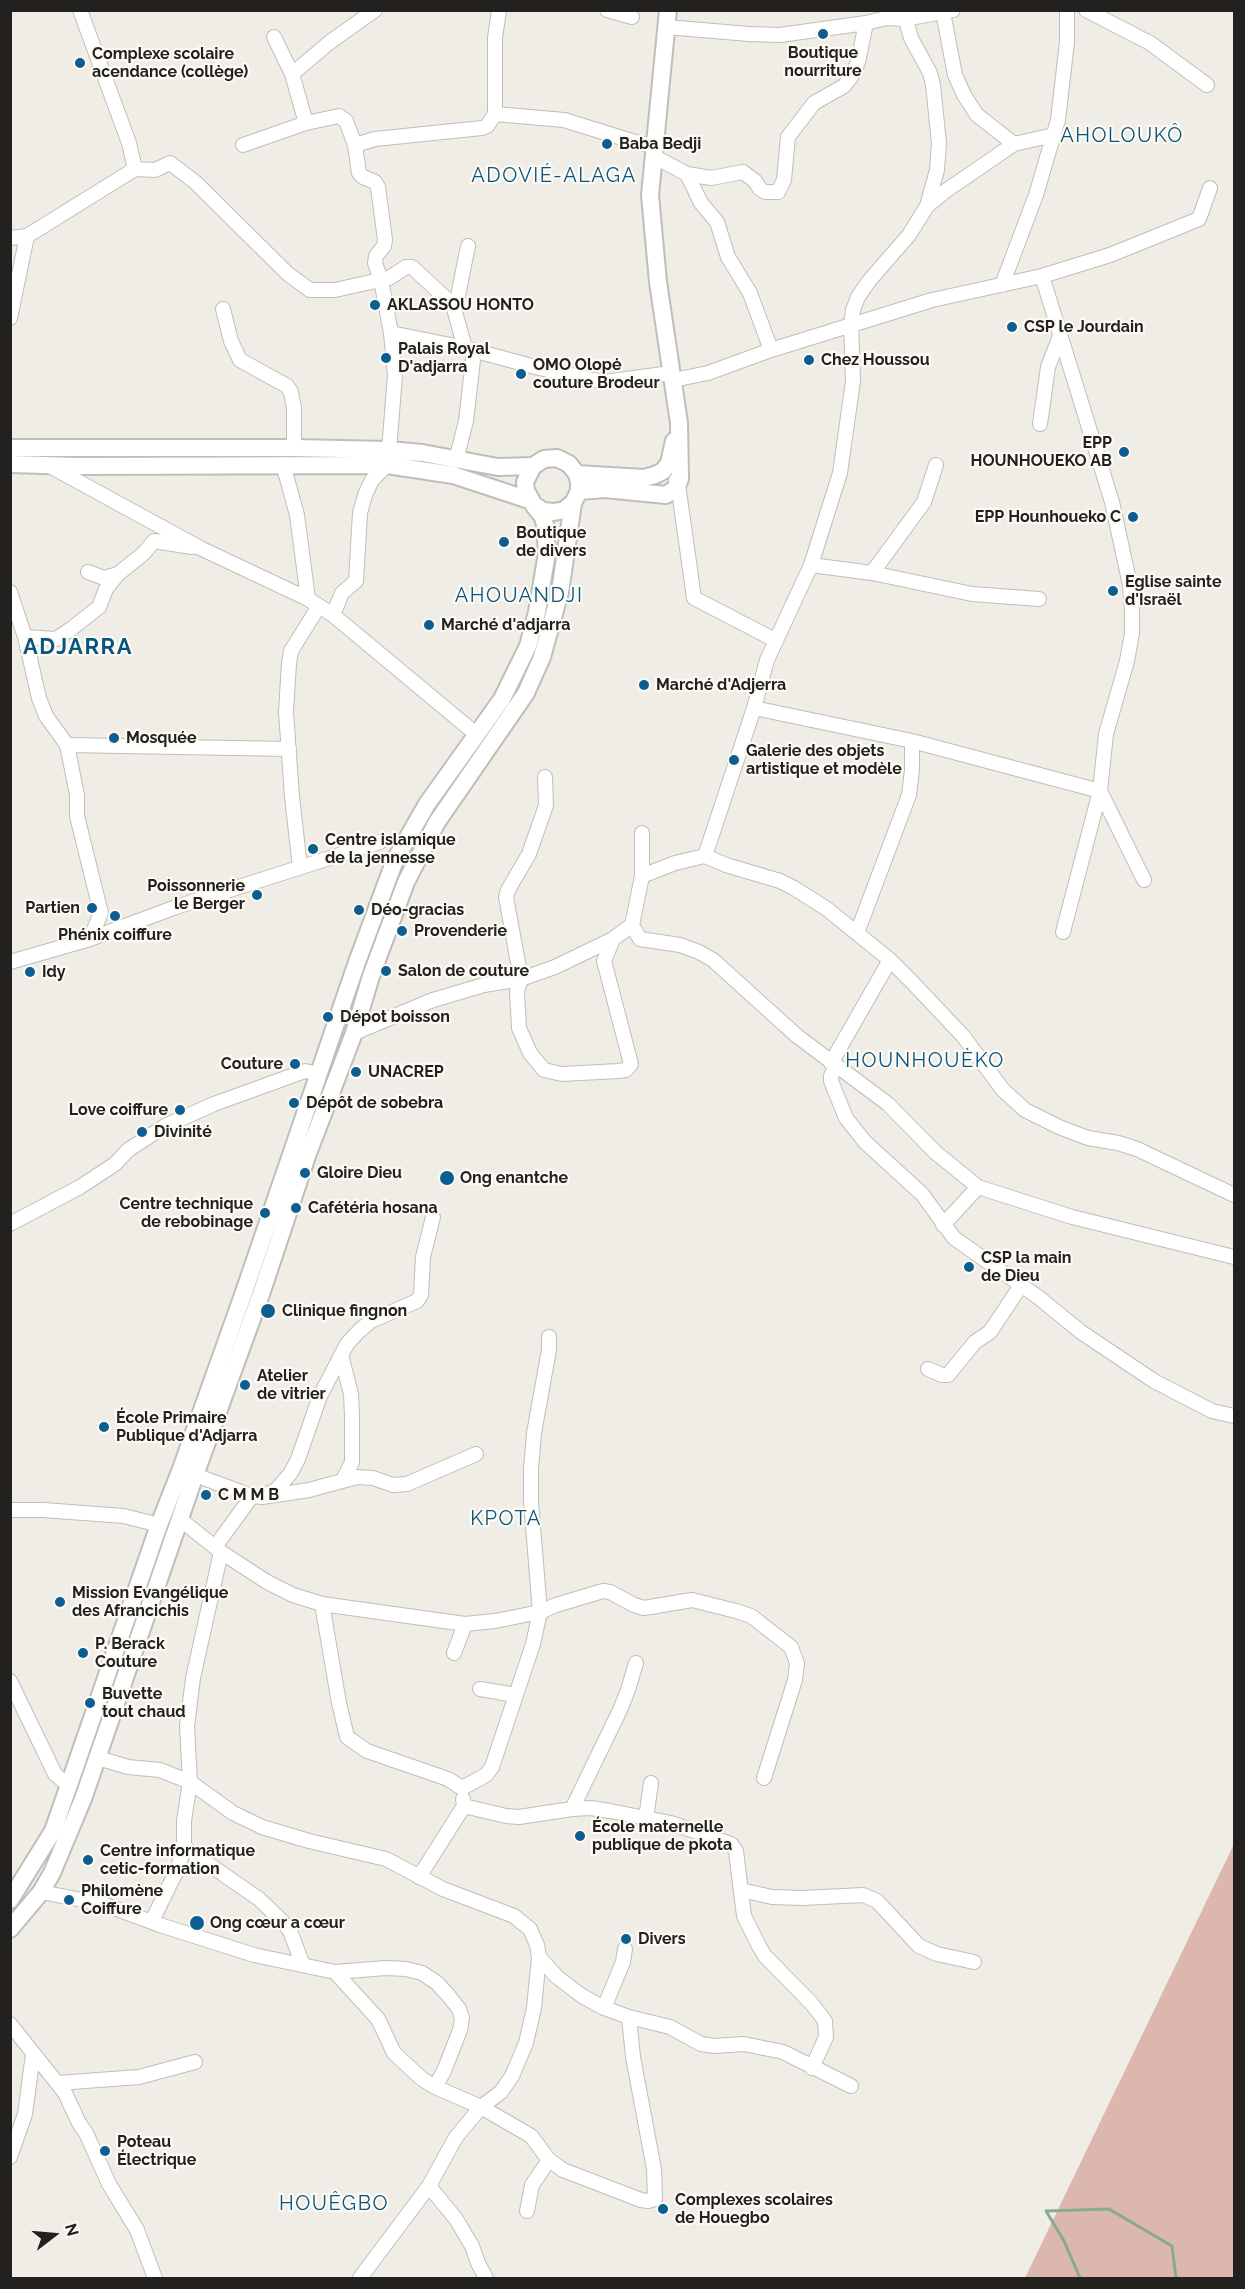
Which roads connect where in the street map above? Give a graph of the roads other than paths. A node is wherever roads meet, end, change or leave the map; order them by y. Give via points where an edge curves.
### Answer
1 (80, 10) edge
2 (375, 10) edge
3 (500, 10) edge
4 (607, 10) edge
5 (1067, 10) edge
6 (1086, 10) edge
7 (948, 11) edge
8 (904, 15) edge
9 (632, 17) dead end
10 (667, 19) edge
11 (866, 23) junction
12 (274, 37) dead end
13 (292, 74) junction
14 (1207, 85) dead end
15 (495, 114) junction
16 (306, 123) junction
17 (1054, 135) junction
18 (1014, 144) junction
19 (243, 145) dead end
20 (356, 145) junction
21 (655, 151) junction
22 (135, 170) junction
23 (687, 174) junction
24 (1210, 188) dead end
25 (927, 206) junction
26 (27, 236) junction
27 (10, 238) edge
28 (468, 246) dead end
29 (1042, 276) junction
30 (381, 280) junction
31 (1002, 285) junction
32 (453, 305) junction
33 (223, 309) dead end
34 (10, 318) edge
35 (851, 324) junction
36 (391, 333) junction
37 (1060, 336) junction
38 (470, 350) junction
39 (771, 350) junction
40 (672, 377) junction
41 (679, 423) junction
42 (1040, 424) dead end
43 (10, 448) edge
44 (294, 448) junction
45 (388, 457) junction
46 (456, 460) junction
47 (10, 464) edge
48 (283, 464) junction
49 (48, 465) junction
50 (936, 465) dead end
51 (533, 466) junction
52 (666, 466) junction
53 (678, 484) junction
54 (576, 489) junction
55 (532, 502) junction
56 (200, 548) junction
57 (811, 565) junction
58 (88, 572) dead end
59 (872, 573) junction
60 (118, 574) junction
61 (10, 592) edge
62 (1039, 599) dead end
63 (314, 603) junction
64 (333, 615) junction
65 (25, 637) junction
66 (775, 640) junction
67 (754, 708) junction
68 (476, 734) junction
69 (912, 741) junction
70 (67, 745) junction
71 (289, 749) junction
72 (545, 777) dead end
73 (1100, 791) junction
74 (642, 833) dead end
75 (380, 842) dead end
76 (705, 856) junction
77 (300, 867) junction
78 (642, 876) junction
79 (1144, 880) dead end
80 (101, 913) junction
81 (632, 925) junction
82 (127, 927) junction
83 (1063, 932) dead end
84 (857, 933) junction
85 (90, 939) junction
86 (614, 939) junction
87 (890, 960) junction
88 (10, 962) edge
89 (521, 979) junction
90 (354, 1033) junction
91 (833, 1065) junction
92 (319, 1074) junction
93 (978, 1187) junction
94 (1234, 1195) edge
95 (433, 1217) dead end
96 (10, 1224) edge
97 (943, 1226) junction
98 (1234, 1257) edge
99 (1022, 1284) junction
100 (549, 1337) dead end
101 (341, 1355) junction
102 (928, 1369) dead end
103 (1234, 1416) edge
104 (476, 1454) dead end
105 (195, 1475) junction
106 (343, 1480) junction
107 (257, 1497) junction
108 (10, 1510) edge
109 (181, 1520) junction
110 (159, 1525) junction
111 (218, 1550) junction
112 (322, 1604) junction
113 (540, 1612) junction
114 (465, 1624) junction
115 (454, 1653) dead end
116 (636, 1663) dead end
117 (10, 1681) edge
118 (480, 1689) dead end
119 (515, 1695) junction
120 (98, 1758) junction
121 (764, 1778) dead end
122 (190, 1782) junction
123 (651, 1783) dead end
124 (68, 1785) junction
125 (462, 1788) junction
126 (464, 1806) junction
127 (572, 1809) junction
128 (646, 1818) junction
129 (184, 1847) junction
130 (419, 1877) junction
131 (13, 1890) edge
132 (741, 1890) junction
133 (41, 1892) junction
134 (152, 1921) junction
135 (10, 1929) edge
136 (625, 1948) dead end
137 (539, 1957) junction
138 (974, 1962) dead end
139 (303, 1965) junction
140 (335, 1972) junction
141 (604, 2008) junction
142 (629, 2017) junction
143 (10, 2024) edge
144 (33, 2054) junction
145 (195, 2062) dead end
146 (813, 2068) junction
147 (58, 2083) junction
148 (851, 2086) dead end
149 (435, 2087) junction
150 (481, 2107) junction
151 (10, 2157) edge
152 (549, 2160) junction
153 (429, 2186) junction
154 (527, 2211) dead end
155 (155, 2278) edge
156 (360, 2278) edge
157 (486, 2278) edge

1 - 22 street via 129,143
2 - 13 street
3 - 15 street via 494,47
4 - 9 street
5 - 17 street via 1067,42
6 - 14 street via 1150,43
7 - 8 street
7 - 18 street via 955,75 964,95 977,115
8 - 11 street
8 - 25 street via 911,38 930,73 937,107 937,170
10 - 11 street via 780,35
10 - 21 main road
11 - 23 street via 851,77 844,86 814,103 788,137 784,180 778,192 765,192 743,172 711,178
12 - 13 street
13 - 16 street
15 - 20 street via 482,128 375,139
15 - 21 street via 564,120
16 - 19 street
16 - 20 street via 339,116 346,121
17 - 18 street
17 - 31 street
18 - 25 street
20 - 30 street via 359,172 378,187 386,240 375,263
21 - 23 street
21 - 40 main road via 651,215
22 - 26 street
22 - 30 street via 155,170 170,163 310,290 335,290
23 - 39 street via 701,203 717,222 728,257 750,293
24 - 29 street via 1198,219 1133,247
25 - 35 street via 909,235 858,297
26 - 27 street
26 - 34 street
28 - 32 street
29 - 31 street
29 - 37 street
30 - 32 street via 412,267
30 - 36 street
31 - 35 street
32 - 38 street
33 - 44 street via 240,360 291,392
35 - 39 street
35 - 57 street via 853,381 840,473
36 - 38 street
36 - 45 street via 395,375
37 - 42 street via 1048,367
37 - 73 street via 1112,502 1130,585 1132,633 1106,734
38 - 40 street via 604,382
38 - 46 street via 466,421
39 - 40 street via 717,370
40 - 41 main road
41 - 52 main road
41 - 53 main road
43 - 44 main road
44 - 45 main road
45 - 46 main road
45 - 48 main road
45 - 55 main road
45 - 64 street via 364,495 356,581 342,593
46 - 51 main road via 498,467
47 - 49 main road
48 - 49 main road
48 - 63 street
49 - 56 street
50 - 59 street via 924,502
51 - 54 main road via 544,459 569,464
51 - 55 main road via 525,482
52 - 53 street
52 - 54 main road via 644,478
53 - 54 main road via 666,495
53 - 66 street via 694,598
54 - 55 main road via 564,510 543,511
54 - 90 main road via 560,592 542,657 526,693 423,847 371,976
55 - 68 main road via 543,517 548,540 537,612 517,670 502,699
56 - 60 street via 154,541
56 - 63 street
57 - 59 street
57 - 66 street
58 - 60 street via 104,578
59 - 62 street via 972,594
60 - 65 street via 99,606 71,629 56,639
61 - 65 street
63 - 64 street
63 - 71 street via 289,656
64 - 68 street
65 - 70 street via 39,698 46,716
66 - 67 street
67 - 69 street
67 - 76 street
68 - 92 main road via 394,860
69 - 73 street
69 - 84 street via 909,795
70 - 71 street
70 - 80 street via 78,816
71 - 77 street
72 - 89 street via 546,805 529,854 506,897
73 - 79 street
73 - 83 street
74 - 78 street
75 - 77 street
76 - 78 street
76 - 84 street via 794,888
77 - 82 street
78 - 81 street
80 - 82 street
80 - 85 street
81 - 86 street
81 - 91 street via 640,939 680,945 713,960
82 - 85 street
84 - 87 street
85 - 88 street
86 - 89 street
86 - 89 street via 604,961 631,1060 626,1070 562,1074 544,1070 530,1053 519,1028 517,991
87 - 91 street
87 - 94 street via 953,1024 1003,1090 1025,1110 1088,1138 1137,1149
89 - 90 street via 433,1000
90 - 105 main road
91 - 93 street via 888,1104 935,1152
91 - 97 street via 831,1081 846,1118 865,1142 916,1188
92 - 96 street via 306,1071 165,1126 88,1182
92 - 110 main road
93 - 97 street
93 - 98 street via 1072,1217
95 - 101 street via 417,1301 371,1321
97 - 99 street via 954,1239
99 - 102 street via 990,1332 975,1342 948,1375
99 - 103 street via 1081,1332 1154,1381 1212,1411
100 - 113 street via 531,1469
101 - 106 street via 352,1416 351,1462
101 - 107 street via 320,1396 290,1474 276,1490
104 - 106 street via 407,1484 393,1485 366,1478
105 - 107 street
105 - 109 main road
106 - 107 street via 309,1490
107 - 111 street
108 - 110 street via 124,1516
109 - 111 street
109 - 120 main road
110 - 124 main road
111 - 112 street via 293,1596
111 - 122 street via 187,1726
112 - 114 street
112 - 125 street via 346,1737 367,1751 448,1779
113 - 114 street
113 - 119 street
113 - 121 street via 603,1591 644,1608 692,1600 710,1604 751,1616 773,1631 791,1647 797,1663
114 - 115 street
116 - 127 street via 620,1710
117 - 124 street via 55,1774
118 - 119 street
119 - 125 street via 492,1767 486,1775
120 - 122 street via 128,1767 160,1770
120 - 133 main road via 60,1856
122 - 129 street
122 - 130 street via 233,1813 262,1827 386,1859
123 - 128 street
124 - 131 main road via 53,1831
125 - 126 street
126 - 127 street via 519,1817
126 - 130 street
127 - 128 street via 591,1808
128 - 132 street via 733,1846
129 - 134 street
129 - 139 street via 260,1899 291,1931
130 - 137 street via 514,1916 530,1929
132 - 138 street via 772,1897 863,1895 877,1901 919,1946
132 - 146 street via 744,1916 765,1956 825,2021 826,2037
133 - 134 street via 104,1904
133 - 135 main road
134 - 139 street via 254,1954
136 - 141 street
137 - 141 street via 557,1977
137 - 150 street via 531,2027 522,2054 501,2092
139 - 140 street
140 - 149 street via 378,2019 394,2053
140 - 149 street via 406,1969 422,1973 448,1995 462,2018
141 - 142 street
142 - 146 street via 670,2027 701,2044 744,2044 783,2052
142 - 152 street via 654,2169 655,2199 641,2200 563,2170
143 - 144 street
144 - 147 street
144 - 151 street via 25,2114
145 - 147 street via 139,2077
146 - 148 street
147 - 155 street via 108,2184 137,2230
149 - 150 street
150 - 152 street via 531,2136
150 - 153 street via 456,2137
152 - 154 street via 532,2185
153 - 156 street
153 - 157 street via 456,2219

